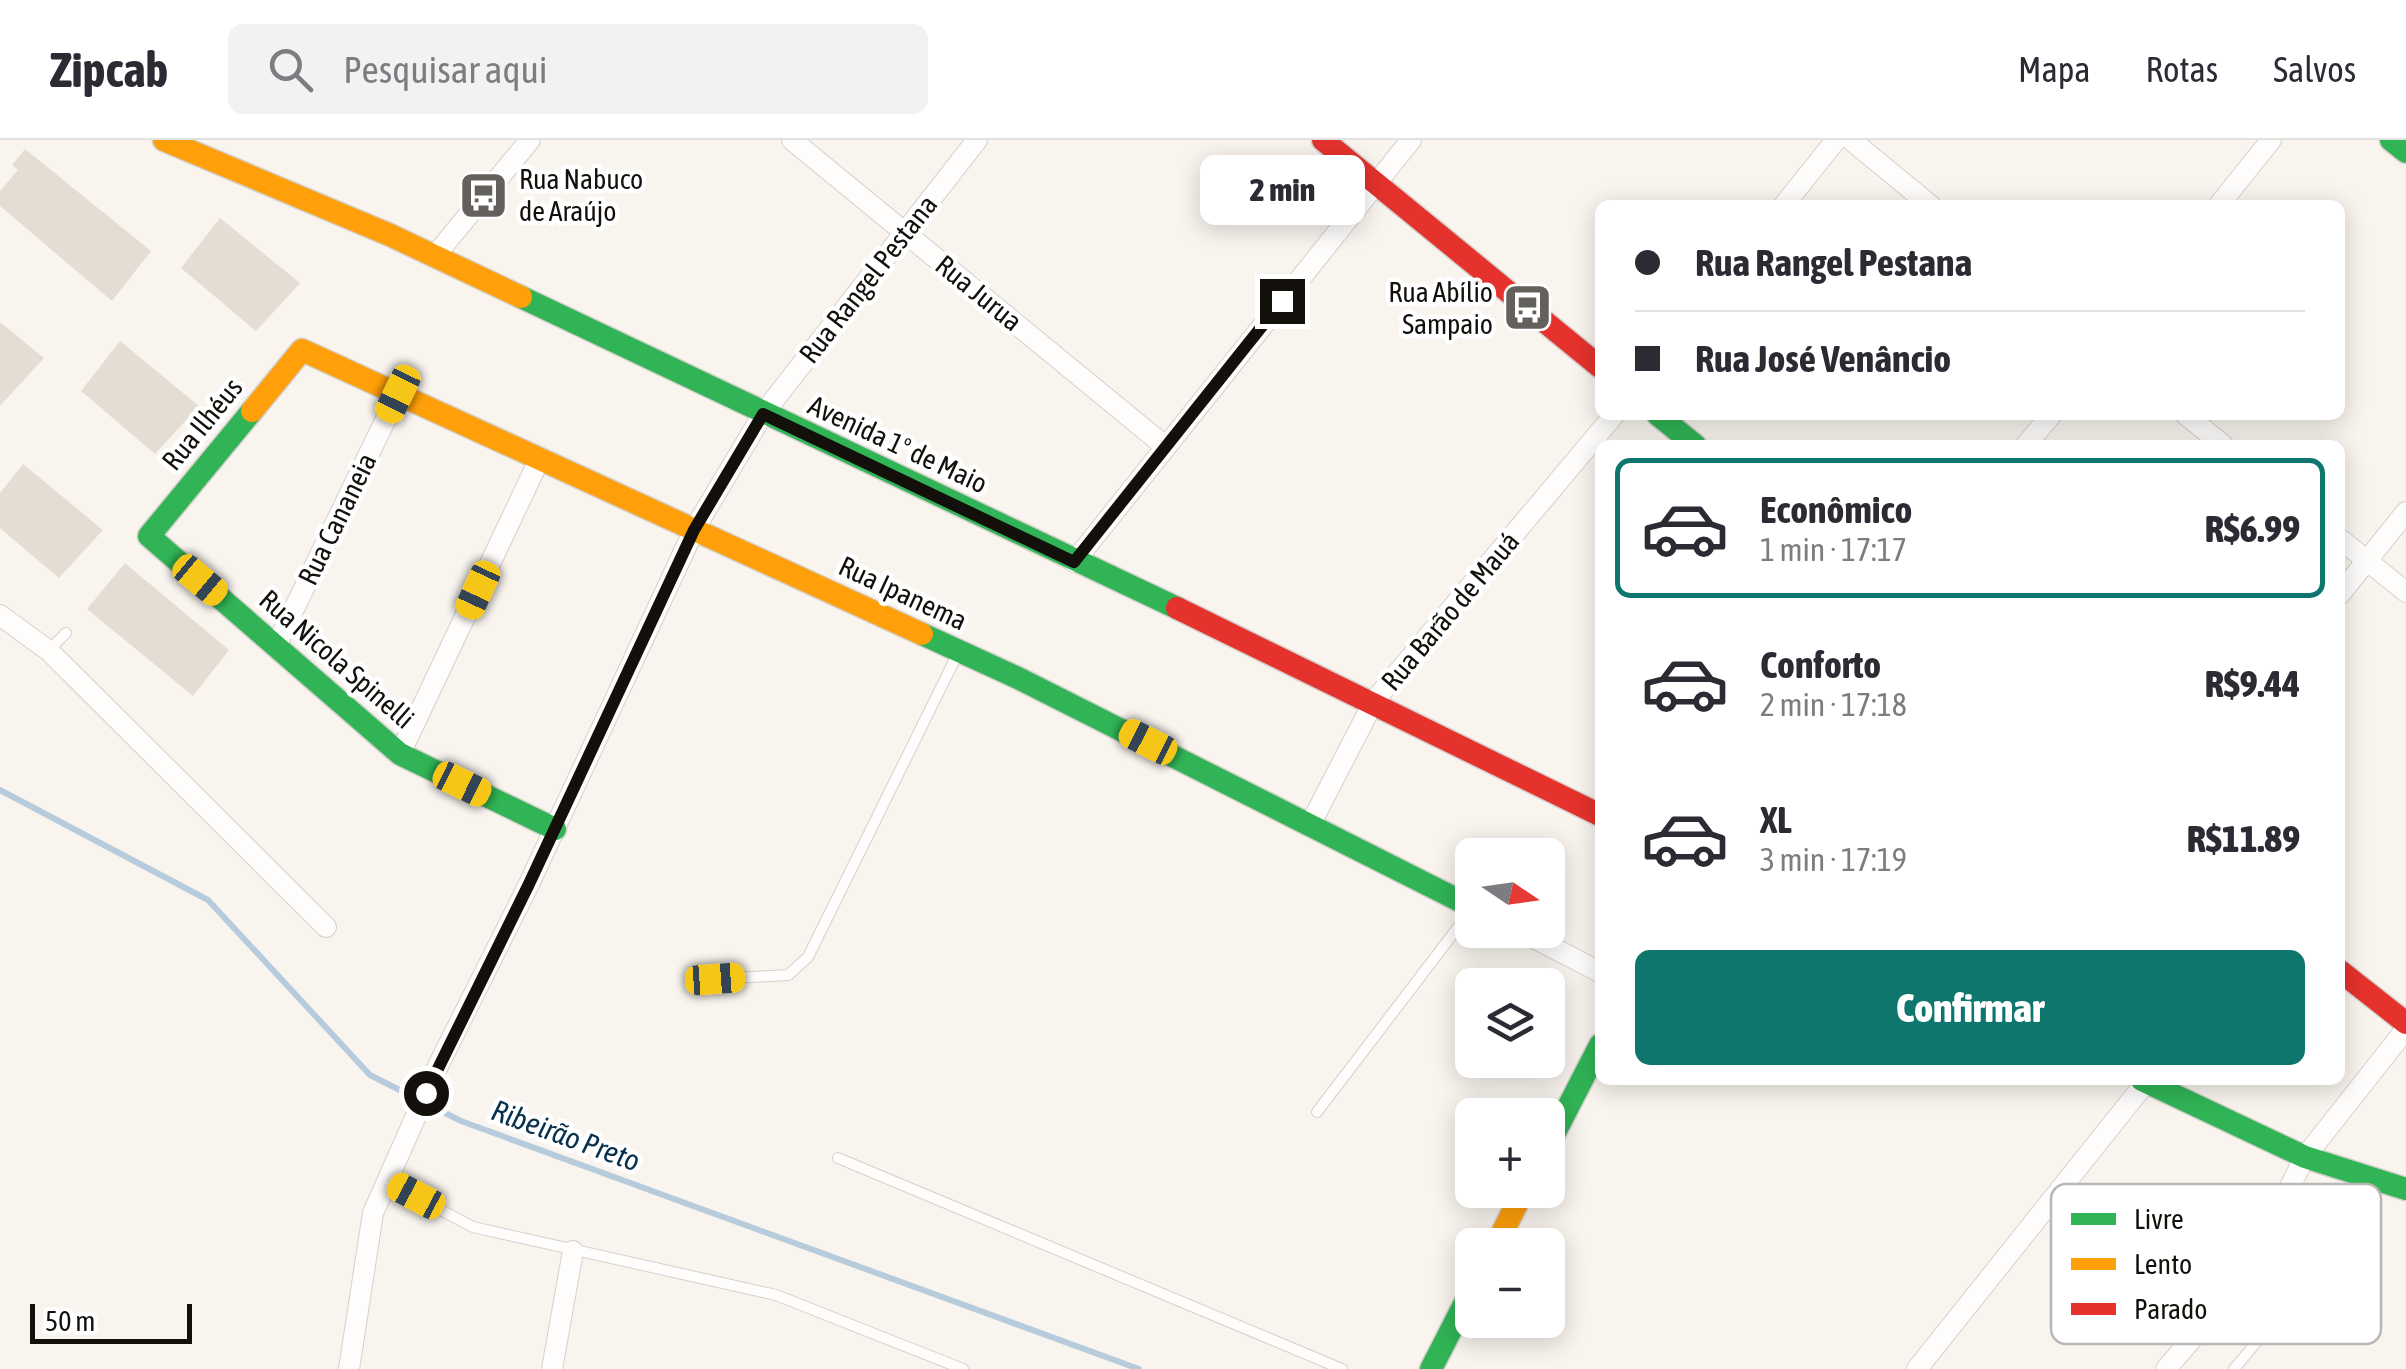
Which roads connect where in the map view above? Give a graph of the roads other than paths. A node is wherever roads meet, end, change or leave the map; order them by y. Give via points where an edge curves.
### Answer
1 (164, 140) edge
2 (530, 140) edge
3 (792, 140) edge
4 (977, 140) edge
5 (1323, 140) edge
6 (1411, 140) edge
7 (1836, 140) edge
8 (1852, 140) edge
9 (2271, 140) edge
10 (2391, 140) edge
11 (2406, 152) edge
12 (1376, 184) junction
13 (1788, 200) edge
14 (1924, 200) edge
15 (2223, 200) edge
16 (904, 231) junction
17 (434, 257) junction
18 (302, 350) joint
19 (1595, 363) edge
20 (398, 394) junction
21 (763, 414) junction
22 (1610, 420) edge
23 (1664, 420) edge
24 (2046, 420) edge
25 (2192, 420) edge
26 (1689, 440) edge
27 (2030, 440) edge
28 (2218, 440) edge
29 (1166, 447) junction
30 (540, 458) junction
31 (2406, 512) edge
32 (694, 530) junction
33 (149, 536) joint
34 (2345, 543) edge
35 (2367, 561) junction
36 (1074, 562) junction
37 (2345, 588) edge
38 (2406, 592) edge
39 (0, 616) edge
40 (66, 633) dead end
41 (49, 650) junction
42 (271, 651) junction
43 (958, 652) junction
44 (1374, 702) junction
45 (400, 754) junction
46 (1595, 812) edge
47 (1311, 823) junction
48 (555, 829) junction
49 (1455, 898) edge
50 (326, 927) dead end
51 (1455, 929) edge
52 (1553, 948) edge
53 (1595, 969) edge
54 (2345, 975) edge
55 (715, 979) dead end
56 (2406, 1026) edge
57 (1595, 1055) edge
58 (2141, 1085) edge
59 (2152, 1085) edge
60 (1317, 1112) dead end
61 (1565, 1113) edge
62 (2305, 1157) junction
63 (838, 1158) dead end
64 (2366, 1178) junction
65 (387, 1181) junction
66 (2063, 1184) edge
67 (2291, 1184) edge
68 (2363, 1184) edge
69 (2406, 1189) edge
70 (2051, 1199) edge
71 (573, 1250) junction
72 (1455, 1323) edge
73 (2188, 1344) edge
74 (2256, 1344) edge
75 (349, 1369) edge
76 (552, 1369) edge
77 (962, 1369) edge
78 (1342, 1369) edge
79 (1431, 1369) edge
80 (1917, 1369) edge
81 (2166, 1369) edge
82 (2234, 1369) edge

1 - 17 street, Avenida 1º de Maio
2 - 17 street
3 - 16 street, Rua Jurua
4 - 16 street, Rua Rangel Pestana
5 - 12 street
6 - 12 street
7 - 13 street
8 - 14 street
9 - 15 street
10 - 11 street
12 - 19 street
12 - 29 street
16 - 21 street, Rua Rangel Pestana
16 - 29 street, Rua Jurua
17 - 21 street, Avenida 1º de Maio
18 - 20 street, Rua Ipanema
18 - 33 street, Rua Ilhéus
20 - 30 street, Rua Ipanema
20 - 42 street, Rua Cananeia
21 - 32 street, Rua Rangel Pestana
21 - 36 street, Avenida 1º de Maio
22 - 44 street, Rua Barão de Mauá
23 - 26 street
24 - 27 street
25 - 28 street
29 - 36 street
30 - 32 street, Rua Ipanema
30 - 45 street
31 - 35 street
32 - 43 street, Rua Ipanema
32 - 48 street, Rua Rangel Pestana
33 - 42 street, Rua Nicola Spinelli
34 - 35 street
35 - 37 street
35 - 38 street
36 - 44 street, Avenida 1º de Maio
39 - 41 street
40 - 41 lane
41 - 50 street
42 - 45 street, Rua Nicola Spinelli
43 - 47 street, Rua Ipanema
43 - 55 lane via 808,957 788,975
44 - 46 street, Avenida 1º de Maio
44 - 47 street, Rua Barão de Mauá
45 - 48 street, Rua Nicola Spinelli
47 - 49 street, Rua Ipanema
48 - 65 street, Rua Rangel Pestana
51 - 60 lane
52 - 53 street
54 - 56 street
56 - 62 street
57 - 61 street
58 - 66 street
59 - 62 street
62 - 64 street
62 - 67 street
63 - 78 lane
64 - 68 lane
64 - 69 street
65 - 71 lane via 472,1227
65 - 75 street, Rua Rangel Pestana via 374,1213
70 - 80 street
71 - 76 street
71 - 77 lane via 776,1295
72 - 79 street
73 - 81 street
74 - 82 lane

